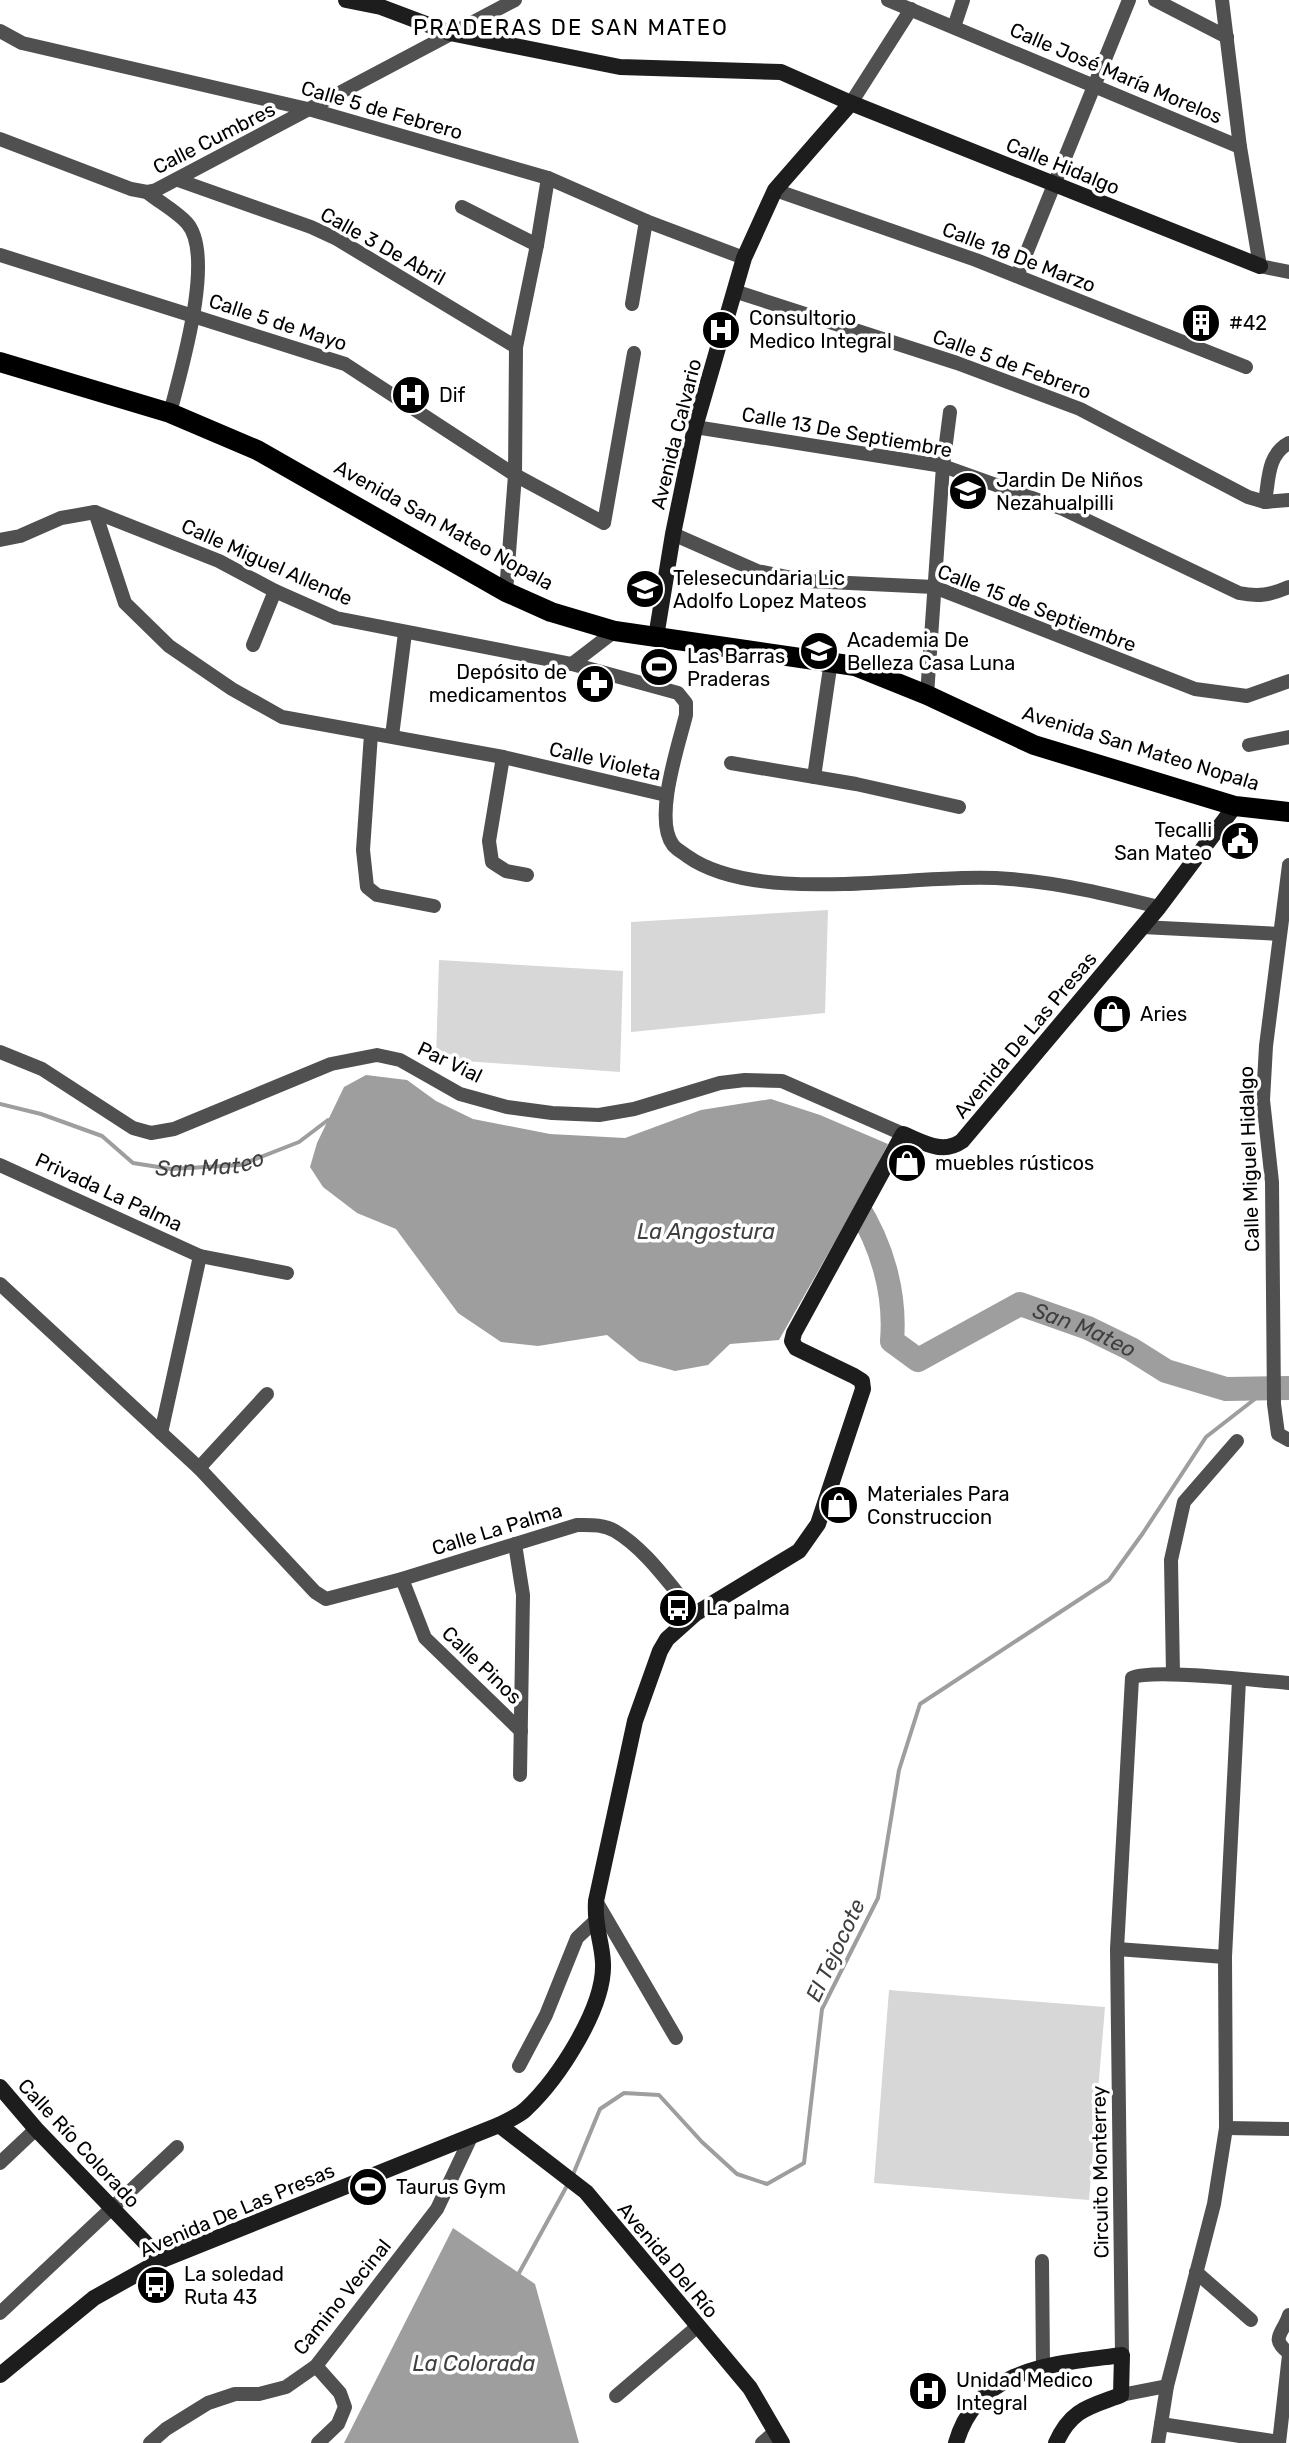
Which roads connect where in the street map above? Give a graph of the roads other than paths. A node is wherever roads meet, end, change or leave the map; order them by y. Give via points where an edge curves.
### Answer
1 (346, 0) edge
2 (515, 0) edge
3 (888, 0) edge
4 (963, 0) edge
5 (1129, 0) edge
6 (1155, 0) edge
7 (1222, 0) edge
8 (911, 9) junction
9 (954, 27) junction
10 (0, 31) edge
11 (450, 33) junction
12 (1227, 37) junction
13 (1095, 85) junction
14 (851, 103) junction
15 (312, 110) junction
16 (0, 139) edge
17 (1240, 147) junction
18 (548, 178) junction
19 (178, 180) junction
20 (1054, 184) junction
21 (775, 190) junction
22 (147, 192) junction
23 (462, 207) dead end
24 (646, 221) junction
25 (537, 245) junction
26 (0, 255) edge
27 (744, 258) junction
28 (1260, 266) junction
29 (1289, 272) edge
30 (1017, 276) junction
31 (734, 291) junction
32 (632, 304) dead end
33 (194, 316) junction
34 (516, 347) junction
35 (634, 353) dead end
36 (1, 364) edge
37 (1246, 367) dead end
38 (950, 412) dead end
39 (170, 413) junction
40 (695, 427) junction
41 (1289, 443) edge
42 (943, 466) junction
43 (515, 475) junction
44 (1289, 500) edge
45 (1265, 502) junction
46 (95, 512) junction
47 (673, 534) junction
48 (0, 540) edge
49 (934, 587) junction
50 (1289, 587) edge
51 (275, 591) junction
52 (506, 592) junction
53 (615, 631) junction
54 (405, 633) junction
55 (656, 637) junction
56 (253, 645) dead end
57 (831, 661) junction
58 (572, 664) junction
59 (1289, 681) edge
60 (927, 695) junction
61 (371, 734) junction
62 (392, 736) junction
63 (1289, 737) edge
64 (1249, 745) dead end
65 (503, 757) junction
66 (731, 763) dead end
67 (814, 777) junction
68 (666, 795) junction
69 (1235, 806) junction
70 (959, 807) dead end
71 (1289, 812) edge
72 (1289, 865) edge
73 (527, 875) dead end
74 (434, 906) dead end
75 (1159, 907) junction
76 (1142, 927) junction
77 (1280, 934) junction
78 (0, 1052) edge
79 (903, 1134) junction
80 (0, 1165) edge
81 (200, 1256) junction
82 (287, 1273) dead end
83 (0, 1284) edge
84 (267, 1394) dead end
85 (161, 1433) junction
86 (1289, 1440) edge
87 (1237, 1441) dead end
88 (199, 1468) junction
89 (515, 1544) junction
90 (402, 1579) junction
91 (695, 1614) junction
92 (1173, 1674) junction
93 (1239, 1680) junction
94 (1289, 1683) edge
95 (521, 1731) junction
96 (520, 1775) dead end
97 (596, 1901) junction
98 (594, 1922) junction
99 (1117, 1949) junction
100 (1225, 1957) junction
101 (676, 2038) dead end
102 (519, 2066) dead end
103 (0, 2087) edge
104 (499, 2125) junction
105 (1226, 2128) junction
106 (36, 2129) junction
107 (1289, 2129) edge
108 (472, 2135) junction
109 (177, 2147) dead end
110 (0, 2163) edge
111 (113, 2207) junction
112 (162, 2260) junction
113 (1042, 2261) dead end
114 (1196, 2272) junction
115 (0, 2313) edge
116 (1289, 2315) edge
117 (1251, 2320) dead end
118 (698, 2326) junction
119 (1286, 2351) edge
120 (1122, 2355) junction
121 (1043, 2365) junction
122 (316, 2366) junction
123 (1, 2372) edge
124 (1167, 2386) junction
125 (1121, 2395) junction
126 (616, 2396) dead end
127 (1161, 2424) junction
128 (773, 2439) edge
129 (150, 2443) edge
130 (318, 2443) edge
131 (956, 2443) edge
132 (1056, 2443) edge
133 (1158, 2443) edge
134 (1279, 2443) edge

1 - 11 street, Calle Hidalgo
2 - 11 street, Calle Cumbres
3 - 8 street, Calle José María Morelos
4 - 9 street
5 - 13 street
6 - 12 street
7 - 12 street
8 - 9 street, Calle José María Morelos
8 - 14 street, Avenida Calvario
9 - 13 street, Calle José María Morelos
10 - 15 street, Calle 5 de Febrero via 22,43
11 - 14 street, Calle Hidalgo via 620,67 781,72
11 - 15 street, Calle Cumbres
12 - 17 street
13 - 17 street, Calle José María Morelos
13 - 20 street
14 - 20 street, Calle Hidalgo
14 - 21 street, Avenida Calvario
15 - 18 street, Calle 5 de Febrero
15 - 19 street, Calle Cumbres
16 - 22 street
17 - 28 street
18 - 24 street, Calle 5 de Febrero
18 - 25 street
19 - 22 street, Calle Cumbres
19 - 34 street, Calle 3 De Abril via 337,239
20 - 28 street, Calle Hidalgo
20 - 30 street
21 - 27 street, Avenida Calvario
21 - 30 street, Calle 18 De Marzo
22 - 33 street, Calle Cumbres via 187,224 195,238
23 - 25 street
24 - 27 street, Calle 5 de Febrero
24 - 32 street
25 - 34 street
26 - 33 street, Calle 5 de Mayo
27 - 31 street, Avenida Calvario
28 - 29 street
30 - 37 street, Calle 18 De Marzo
31 - 40 street, Avenida Calvario
31 - 45 street, Calle 5 de Febrero via 1080,409
33 - 39 street, Calle Cumbres
33 - 43 street, Calle 5 de Mayo via 345,364
34 - 43 street
35 - 43 street, Calle 5 de Mayo via 604,523
36 - 39 main road, Avenida San Mateo Nopala
38 - 42 street
39 - 52 main road, Avenida San Mateo Nopala via 257,450
40 - 42 street, Calle 13 De Septiembre
40 - 47 street, Avenida Calvario
41 - 45 street via 1271,462
42 - 49 street
42 - 50 street, Calle 13 De Septiembre via 1063,509 1239,593 1272,595
43 - 52 street
44 - 45 street
46 - 48 street
46 - 51 street, Calle Miguel Allende via 219,561
46 - 61 street, Calle Violeta via 125,603 169,646 282,717
47 - 49 street, Calle 15 de Septiembre via 757,571 807,581
47 - 55 street, Avenida Calvario
49 - 59 street, Calle 15 de Septiembre via 1195,689 1247,696
49 - 60 street
51 - 54 street, Calle Miguel Allende via 336,618
51 - 56 street
52 - 53 main road, Avenida San Mateo Nopala
53 - 55 main road, Avenida San Mateo Nopala
53 - 58 street
54 - 58 street, Calle Miguel Allende
54 - 62 street
55 - 57 main road, Avenida San Mateo Nopala
57 - 60 main road, Avenida San Mateo Nopala
57 - 67 street
58 - 68 street, Calle Miguel Allende via 678,693 686,703
60 - 69 main road, Avenida San Mateo Nopala via 1034,745
61 - 62 street, Calle Violeta
61 - 74 street via 363,850 367,887 377,895
62 - 65 street, Calle Violeta
63 - 64 street
65 - 68 street, Calle Violeta
65 - 73 street via 489,841 492,862
66 - 67 street
67 - 70 street
68 - 75 street, Calle Violeta via 672,844 697,862 740,877 802,885 1008,878
69 - 71 main road, Avenida San Mateo Nopala
69 - 75 street, Avenida De Las Presas
72 - 77 street, Calle Miguel Hidalgo
75 - 76 street, Avenida De Las Presas
76 - 77 street
76 - 79 street, Avenida De Las Presas via 962,1141 946,1149
77 - 86 street, Calle Miguel Hidalgo via 1263,1100 1272,1182 1274,1404 1278,1434
78 - 79 street, Par Vial via 42,1069 133,1128 151,1133 174,1129 331,1064 377,1055 400,1060 460,1094 552,1113 599,1115 720,1083 782,1081
79 - 91 street, Avenida De Las Presas via 792,1341 796,1348 862,1381 818,1524 799,1551
80 - 81 street, Privada La Palma
81 - 82 street, Privada La Palma
81 - 85 street
83 - 85 street
84 - 88 street
85 - 88 street
87 - 92 street via 1184,1502 1171,1560
88 - 90 street, Calle La Palma via 326,1599
89 - 90 street, Calle La Palma
89 - 91 street, Calle La Palma via 577,1525 614,1530
89 - 95 street, Calle Pinos via 523,1595
90 - 95 street, Calle Pinos via 425,1638
91 - 97 street, Avenida De Las Presas via 667,1639 635,1721
92 - 93 street, Circuito Monterrey
92 - 99 street, Circuito Monterrey via 1132,1678
93 - 94 street, Circuito Monterrey
93 - 100 street
95 - 96 street, Calle Pinos
97 - 98 street, Avenida De Las Presas
97 - 101 street
98 - 102 street via 577,1938
98 - 104 street, Avenida De Las Presas via 603,1963 601,1990 587,2026 524,2112
99 - 100 street
99 - 120 street, Circuito Monterrey
100 - 105 street
103 - 106 street, Calle Río Colorado
104 - 108 street, Avenida De Las Presas
104 - 118 street, Avenida Del Río via 586,2192
105 - 107 street
105 - 114 street
106 - 110 street
106 - 111 street, Calle Río Colorado
108 - 112 street, Avenida De Las Presas
108 - 122 street, Camino Vecinal via 437,2209
109 - 111 street
111 - 112 street, Calle Río Colorado
111 - 115 street
112 - 123 street, Avenida De Las Presas via 94,2298
113 - 121 street
114 - 117 street
114 - 124 street
116 - 119 street via 1280,2333
118 - 126 street
118 - 128 street, Avenida Del Río via 750,2388
119 - 134 street
120 - 121 street
120 - 125 street, Circuito Monterrey
121 - 131 street via 1002,2382 986,2395
122 - 129 street, Camino Vecinal via 286,2387 208,2403
122 - 130 street via 340,2393 345,2407 338,2424
124 - 125 street
124 - 127 street
125 - 132 street via 1080,2410 1066,2422
127 - 133 street
127 - 134 street

